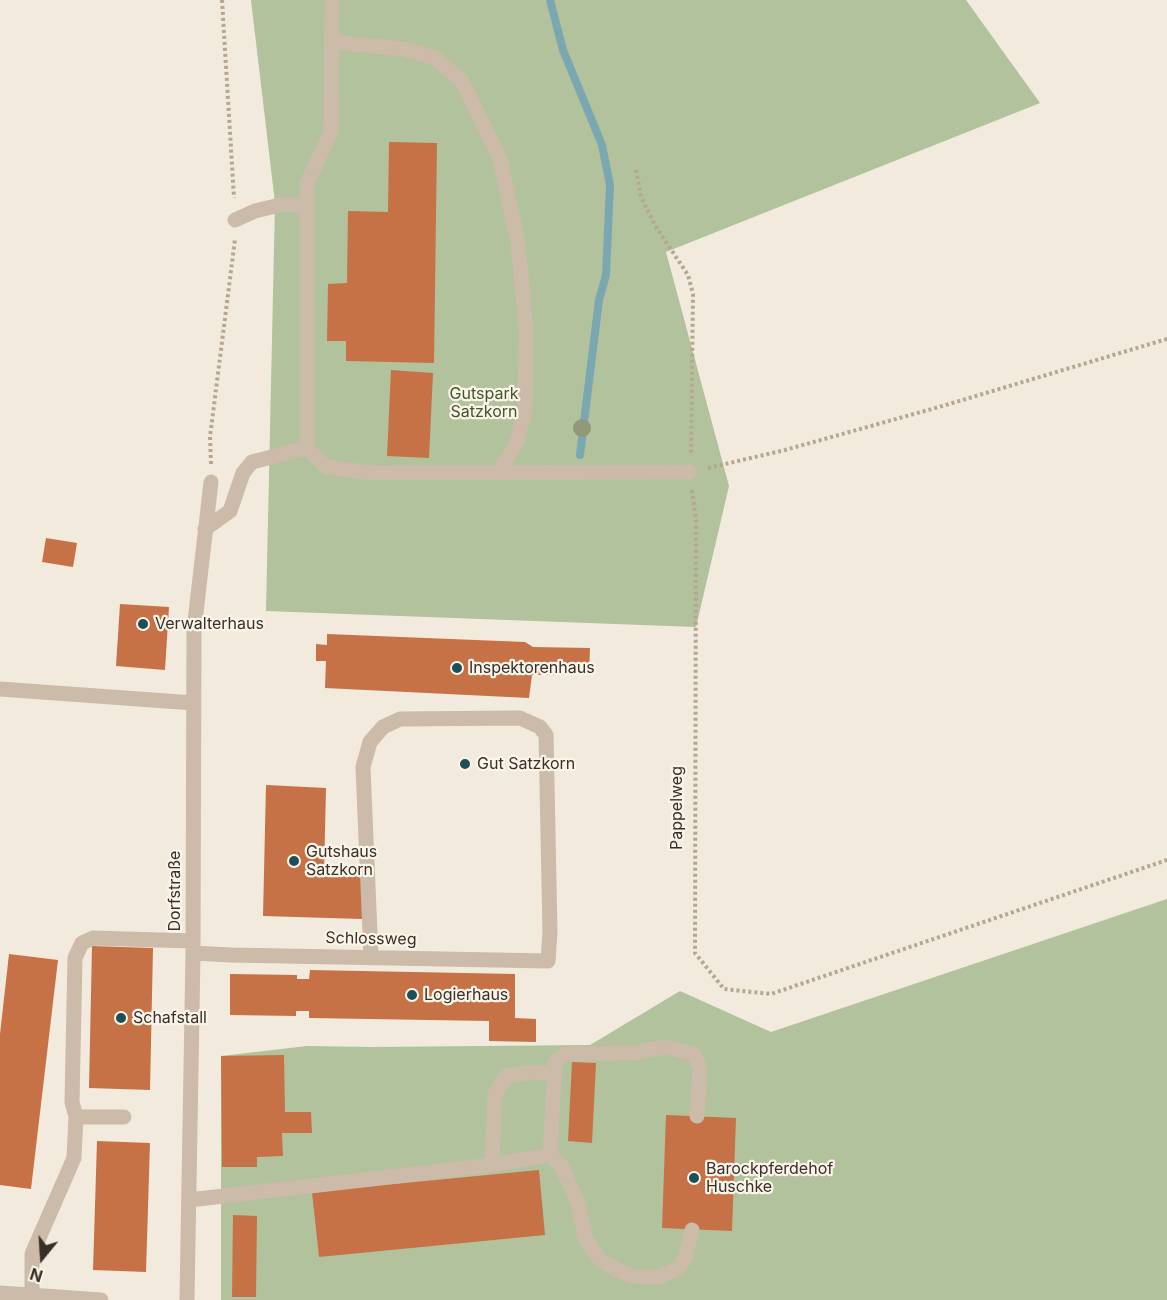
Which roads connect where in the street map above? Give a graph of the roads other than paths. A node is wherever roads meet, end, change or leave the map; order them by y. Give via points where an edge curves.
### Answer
1 (332, 0) edge
2 (332, 42) junction
3 (307, 205) junction
4 (235, 220) road end
5 (307, 448) junction
6 (499, 472) junction
7 (690, 472) road end
8 (211, 482) road end
9 (206, 529) junction
10 (0, 689) edge
11 (194, 703) junction
12 (193, 947) junction
13 (371, 957) junction
14 (554, 1073) junction
15 (697, 1116) dead end
16 (76, 1117) junction
17 (123, 1117) dead end
18 (550, 1155) junction
19 (492, 1165) junction
20 (189, 1200) junction
21 (692, 1230) dead end
22 (0, 1293) edge
23 (32, 1295) junction
24 (101, 1300) edge
25 (187, 1300) edge

1 - 2 street
2 - 3 street via 331,132 307,183
2 - 6 street via 404,49 435,58 462,81 500,159 518,243 526,330 525,408 517,442
3 - 4 street via 284,204 255,210
3 - 5 street
5 - 6 street via 326,467 371,473
5 - 9 street via 252,462 243,473 231,511
6 - 7 street
8 - 9 street, Dorfstraße
9 - 11 street, Dorfstraße via 194,630
10 - 11 street
11 - 12 street, Dorfstraße
12 - 13 street, Schlossweg
12 - 16 street, Schlossweg via 93,938 82,943 75,958 73,1004 72,1102
12 - 20 street, Dorfstraße
13 - 13 street, Schlossweg via 548,961 546,735 540,727 520,718 400,718 383,726 370,742 363,767
14 - 15 street via 555,1062 565,1054 632,1053 665,1047 694,1054 700,1069
14 - 18 street
14 - 19 street via 506,1076 495,1094
16 - 17 street
16 - 23 street, Schlossweg via 74,1158 32,1254
18 - 19 street
18 - 21 street via 561,1165 578,1203 586,1240 600,1260 615,1269 632,1276 659,1277 678,1268 686,1259
19 - 20 street
20 - 25 street, Dorfstraße
22 - 23 street
23 - 24 street

